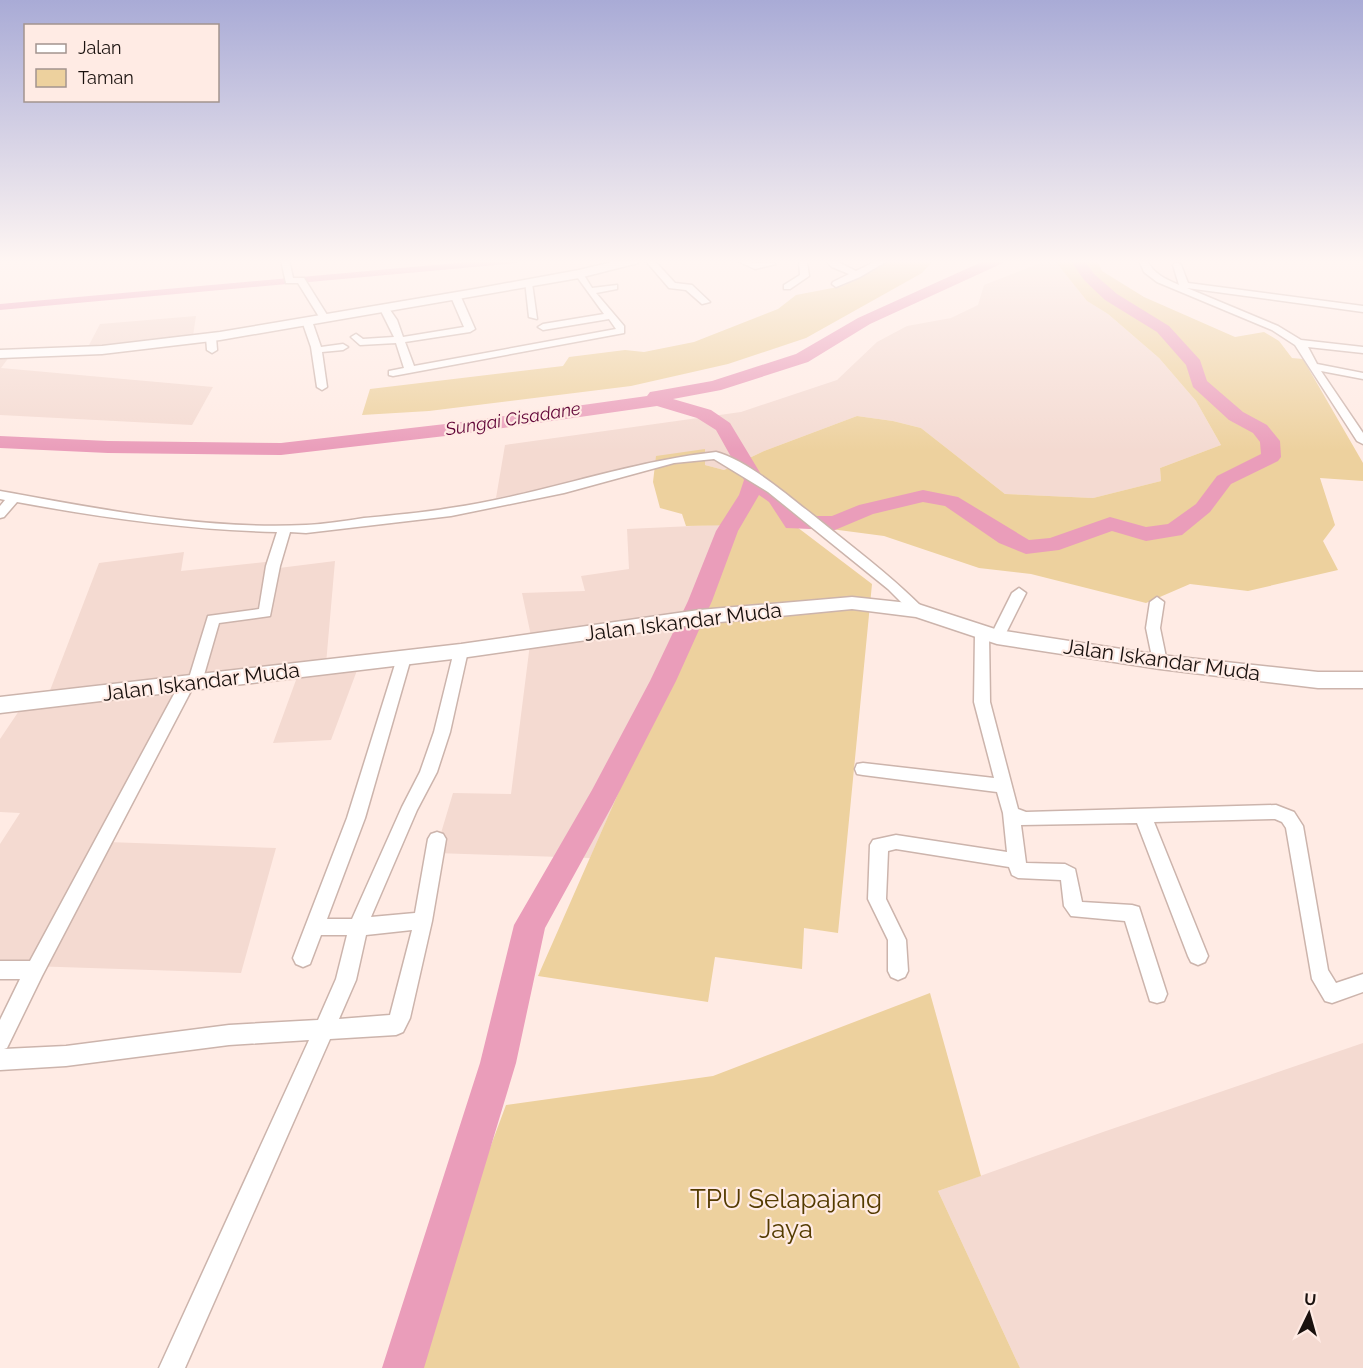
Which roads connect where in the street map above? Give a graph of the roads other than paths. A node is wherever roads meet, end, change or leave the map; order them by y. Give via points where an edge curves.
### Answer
1 (295, 324) edge
2 (308, 324) edge
3 (394, 324) edge
4 (468, 324) edge
5 (562, 324) edge
6 (617, 324) edge
7 (1266, 324) edge
8 (543, 327) dead end
9 (356, 337) dead end
10 (400, 340) junction
11 (1298, 343) junction
12 (343, 347) dead end
13 (316, 350) junction
14 (1363, 350) edge
15 (0, 354) edge
16 (1313, 366) junction
17 (410, 369) junction
18 (393, 373) dead end
19 (1363, 376) edge
20 (322, 387) dead end
21 (1363, 441) edge
22 (0, 495) edge
23 (14, 497) junction
24 (0, 514) edge
25 (284, 530) junction
26 (1019, 593) dead end
27 (1157, 602) dead end
28 (918, 611) junction
29 (989, 635) junction
30 (461, 651) junction
31 (404, 658) junction
32 (1160, 662) junction
33 (1363, 680) edge
34 (191, 682) junction
35 (0, 705) edge
36 (863, 769) dead end
37 (1003, 786) junction
38 (1011, 813) junction
39 (1143, 816) junction
40 (437, 839) dead end
41 (1016, 861) junction
42 (423, 921) junction
43 (315, 927) junction
44 (358, 927) junction
45 (1198, 956) dead end
46 (303, 958) dead end
47 (0, 970) edge
48 (35, 970) junction
49 (898, 971) dead end
50 (1363, 983) edge
51 (1157, 994) dead end
52 (324, 1029) junction
53 (0, 1041) edge
54 (0, 1060) edge
55 (171, 1368) edge

1 - 15 street via 212,344
2 - 13 street
3 - 10 street
4 - 10 street via 470,329
5 - 8 street
6 - 17 street via 621,331
7 - 11 street
9 - 10 street via 360,342
10 - 17 street
11 - 14 street
11 - 16 street
12 - 13 street
13 - 20 street
16 - 19 street
16 - 21 street
17 - 18 street
22 - 23 street
23 - 24 street
23 - 25 street via 123,516
25 - 28 street via 451,512 564,489 674,460 716,455 772,489 893,586
25 - 34 street via 265,613 213,619
26 - 29 street
27 - 32 street via 1153,628
28 - 29 street, Jalan Iskandar Muda
28 - 30 street, Jalan Iskandar Muda via 852,603 699,617
29 - 32 street, Jalan Iskandar Muda
29 - 37 street via 982,702
30 - 31 street, Jalan Iskandar Muda
30 - 44 street via 422,790 410,807
31 - 34 street, Jalan Iskandar Muda
31 - 43 street via 356,818
32 - 33 street, Jalan Iskandar Muda via 1318,680
34 - 35 street, Jalan Iskandar Muda
34 - 48 street
36 - 37 street
37 - 38 street
38 - 39 street via 1024,819
38 - 41 street
39 - 45 street
39 - 50 street via 1276,812 1288,817 1294,826 1319,973 1332,994
40 - 42 street
41 - 49 street via 896,842 879,845 877,899 897,940
41 - 51 street via 1021,871 1069,874 1073,906 1077,910 1132,913
42 - 44 street
42 - 52 street via 403,1011 396,1025
43 - 44 street
43 - 46 street
44 - 52 street via 346,980
47 - 48 street
48 - 53 street
52 - 54 street via 229,1035 66,1056
52 - 55 street

